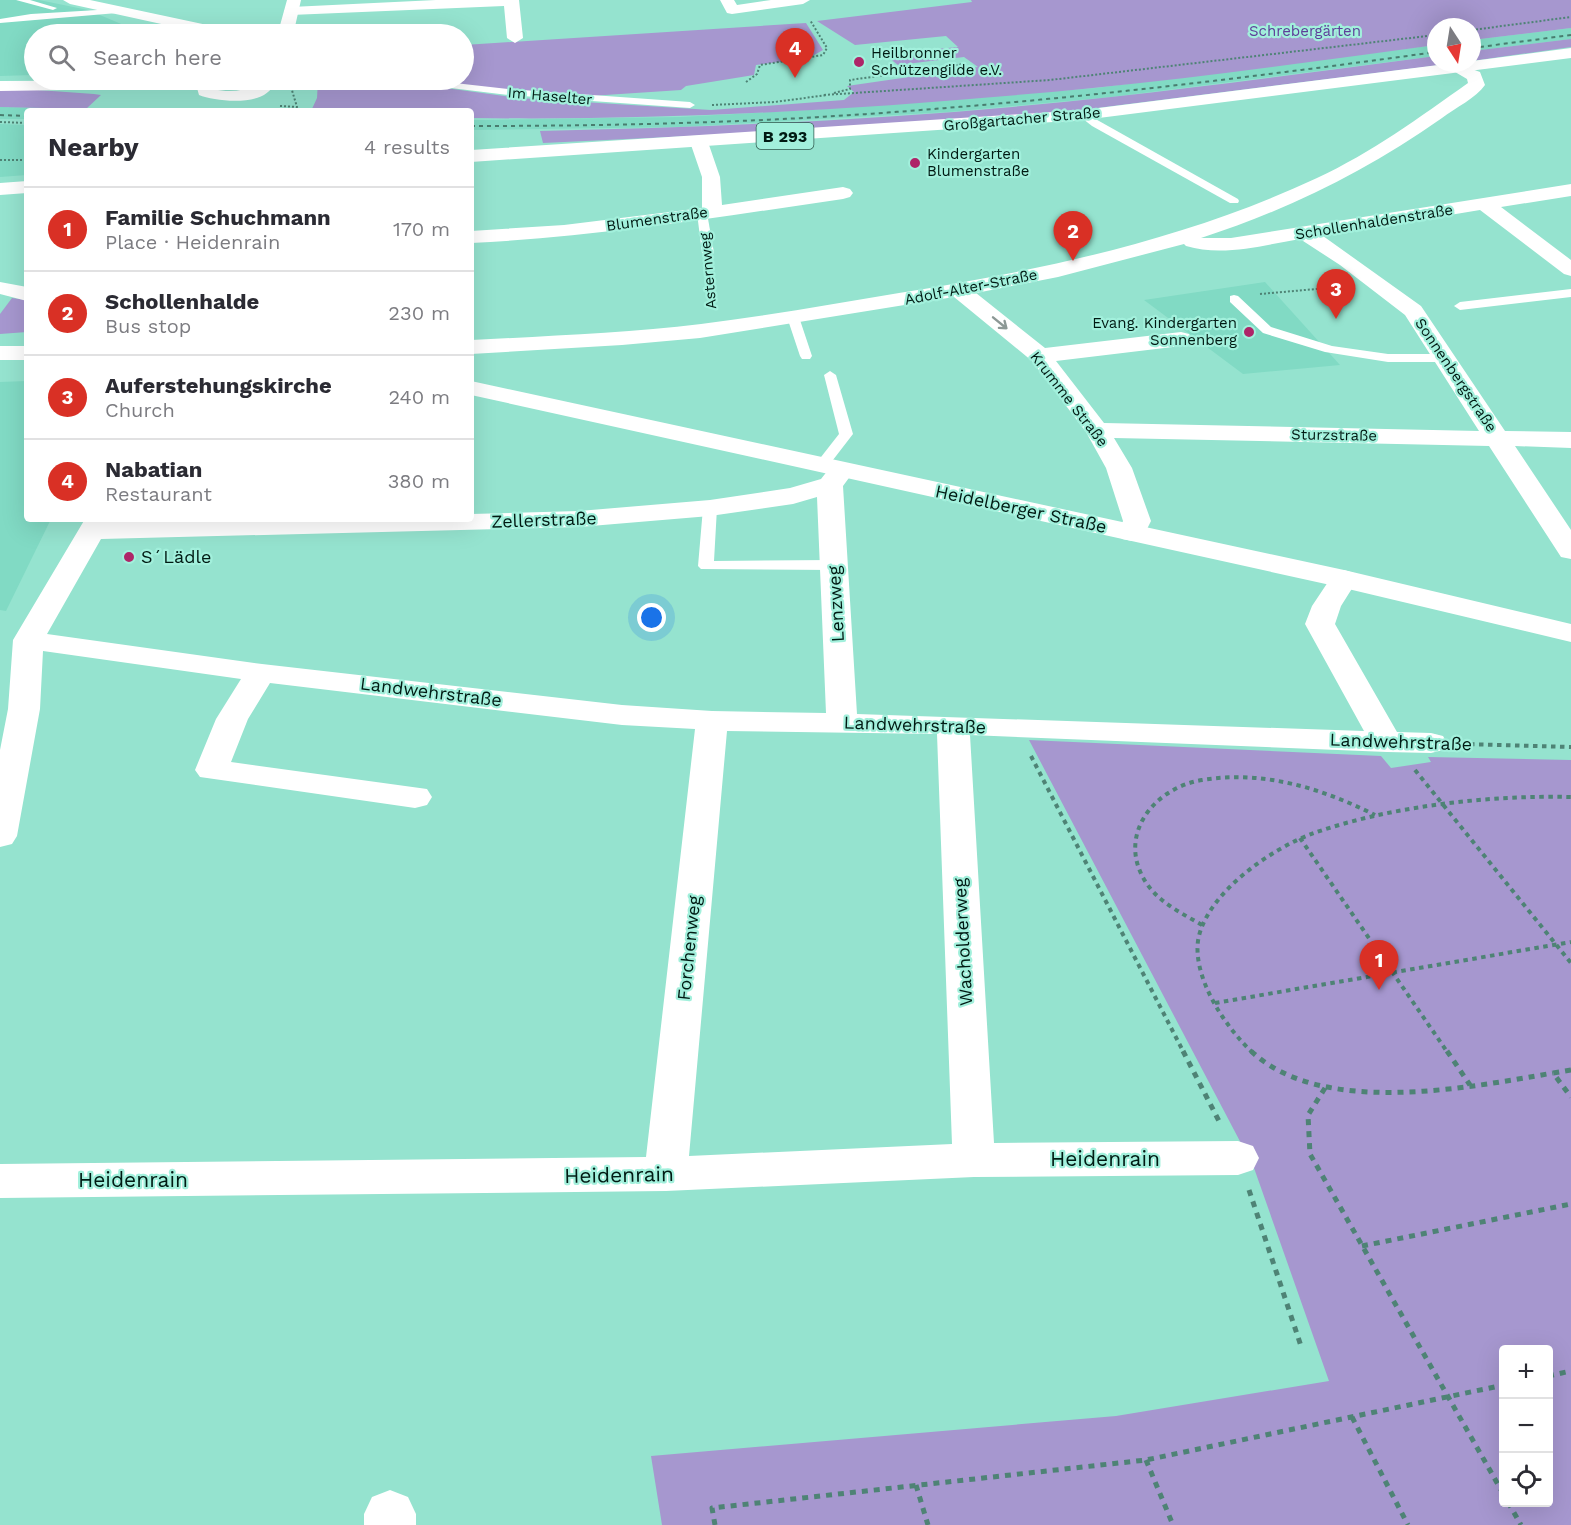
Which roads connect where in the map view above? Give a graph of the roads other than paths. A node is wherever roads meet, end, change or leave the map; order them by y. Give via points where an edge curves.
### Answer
1 (20, 0) edge
2 (70, 0) edge
3 (511, 1) edge
4 (293, 5) edge
5 (729, 5) edge
6 (805, 7) edge
7 (114, 11) junction
8 (90, 15) junction
9 (3, 21) dead end
10 (177, 24) edge
11 (288, 24) edge
12 (515, 38) dead end
13 (1571, 53) edge
14 (1481, 66) edge
15 (1434, 72) edge
16 (1465, 72) edge
17 (0, 86) edge
18 (24, 86) edge
19 (474, 88) edge
20 (217, 90) edge
21 (257, 90) edge
22 (688, 94) dead end
23 (595, 99) junction
24 (690, 105) road end
25 (1083, 115) junction
26 (699, 142) junction
27 (474, 156) edge
28 (24, 187) edge
29 (0, 189) edge
30 (1571, 190) edge
31 (843, 193) dead end
32 (1234, 201) dead end
33 (1486, 205) junction
34 (707, 212) junction
35 (1305, 233) junction
36 (474, 237) edge
37 (1177, 238) junction
38 (708, 253) road end
39 (1571, 270) edge
40 (0, 288) edge
41 (960, 291) junction
42 (1571, 292) edge
43 (24, 293) edge
44 (1234, 299) road end
45 (1460, 306) dead end
46 (792, 317) junction
47 (1181, 339) dead end
48 (474, 347) edge
49 (0, 353) edge
50 (24, 353) edge
51 (806, 356) dead end
52 (1040, 356) junction
53 (1445, 358) junction
54 (830, 375) dead end
55 (474, 389) edge
56 (1097, 430) junction
57 (1498, 438) junction
58 (1571, 440) edge
59 (831, 474) junction
60 (710, 508) junction
61 (474, 520) edge
62 (338, 522) edge
63 (97, 525) edge
64 (1565, 530) edge
65 (1132, 533) junction
66 (1571, 551) edge
67 (834, 565) junction
68 (1344, 579) junction
69 (1571, 633) edge
70 (28, 640) junction
71 (262, 673) junction
72 (712, 721) junction
73 (842, 723) junction
74 (953, 725) junction
75 (1388, 742) junction
76 (1431, 743) road end
77 (415, 797) dead end
78 (0, 836) edge
79 (1238, 1158) road end
80 (974, 1160) junction
81 (666, 1174) junction
82 (0, 1181) edge

1 - 8 lane
2 - 7 street
3 - 4 street
3 - 12 street
4 - 11 street
5 - 6 street
7 - 8 lane
7 - 10 street
8 - 9 lane via 44,14
13 - 14 street, Großgartacher Straße / B 293
15 - 25 street, Großgartacher Straße / B 293
16 - 37 street, Adolf-Alter-Straße via 1474,76 1477,84 1328,181 1258,212
17 - 18 street
19 - 23 lane, Im Haselter
20 - 21 street via 220,95 243,95
22 - 23 lane
23 - 24 lane, Im Haselter
25 - 26 street, Großgartacher Straße / B 293
25 - 32 lane
26 - 27 street, Großgartacher Straße / B 293
26 - 34 street, Asternweg via 711,177
28 - 29 street
30 - 33 street, Schollenhaldenstraße
31 - 34 street, Blumenstraße
33 - 35 street, Schollenhaldenstraße
33 - 39 street
34 - 36 street, Blumenstraße via 585,229
34 - 38 lane, Asternweg
35 - 37 street, Schollenhaldenstraße via 1231,244 1204,245
35 - 53 street, Sonnenbergstraße via 1413,311
37 - 41 street, Adolf-Alter-Straße via 1116,256
40 - 43 street
41 - 46 street, Adolf-Alter-Straße
41 -> 52 street, Krumme Straße
42 - 45 lane
44 - 53 lane via 1267,330 1329,349 1388,358
46 - 48 street, Adolf-Alter-Straße via 670,335
46 - 51 lane
47 - 52 street
49 - 50 street
52 - 56 street, Krumme Straße
53 - 57 street, Sonnenbergstraße
54 - 59 lane via 846,434
55 - 59 street, Heidelberger Straße
56 - 57 street, Sturzstraße
56 - 65 street, Krumme Straße via 1119,468 1137,521
57 - 58 street, Sturzstraße
57 - 64 street, Sonnenbergstraße
59 - 60 street, Zellerstraße via 794,496
59 - 65 street, Heidelberger Straße
59 - 67 street, Lenzweg
60 - 61 street, Zellerstraße via 579,519
60 - 67 lane via 706,566
62 - 63 street, Zellerstraße
63 - 70 street
64 - 66 street, Sonnenbergstraße
65 - 68 street, Heidelberger Straße
67 - 73 street, Lenzweg
68 - 69 street, Heidelberger Straße
68 - 75 street via 1322,612 1320,624
70 - 71 street, Landwehrstraße
70 - 78 street via 24,709
71 - 72 street, Landwehrstraße via 622,715
71 - 77 street via 240,700 224,731 212,770
72 - 73 street, Landwehrstraße
72 - 81 street, Forchenweg
73 - 74 street, Landwehrstraße
74 - 75 street, Landwehrstraße
74 - 80 street, Wacholderweg
75 - 76 street, Landwehrstraße
79 - 80 street, Heidenrain
80 - 81 street, Heidenrain
81 - 82 street, Heidenrain

